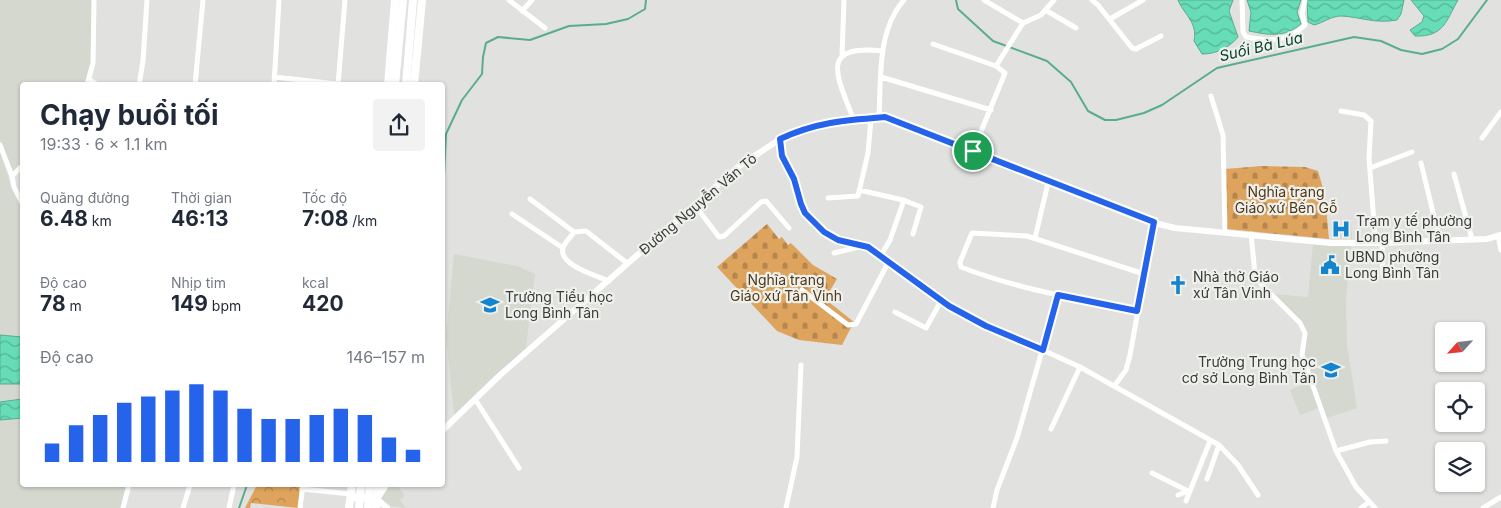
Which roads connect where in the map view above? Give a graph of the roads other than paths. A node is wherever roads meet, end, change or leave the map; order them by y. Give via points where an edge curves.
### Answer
1 (94, 0) edge
2 (147, 0) edge
3 (203, 0) edge
4 (279, 0) edge
5 (345, 0) edge
6 (395, 0) edge
7 (403, 0) edge
8 (413, 0) edge
9 (422, 0) edge
10 (510, 0) edge
11 (532, 0) edge
12 (844, 0) edge
13 (904, 0) edge
14 (984, 0) edge
15 (1054, 0) edge
16 (1092, 0) edge
17 (1143, 0) edge
18 (1242, 0) edge
19 (1305, 0) edge
20 (522, 11) junction
21 (1047, 11) junction
22 (1110, 19) junction
23 (1022, 23) junction
24 (545, 28) dead end
25 (1076, 28) dead end
26 (1161, 36) dead end
27 (933, 44) dead end
28 (883, 51) junction
29 (842, 55) junction
30 (996, 66) junction
31 (274, 77) junction
32 (881, 77) junction
33 (88, 82) edge
34 (140, 82) edge
35 (195, 82) edge
36 (274, 82) edge
37 (296, 82) edge
38 (338, 82) edge
39 (388, 82) edge
40 (394, 82) edge
41 (406, 82) edge
42 (414, 82) edge
43 (1211, 96) dead end
44 (991, 110) junction
45 (1341, 111) dead end
46 (1501, 112) edge
47 (880, 117) junction
48 (853, 118) junction
49 (871, 118) junction
50 (1482, 138) dead end
51 (780, 139) junction
52 (0, 144) edge
53 (973, 151) junction
54 (1412, 152) dead end
55 (1420, 163) dead end
56 (20, 168) edge
57 (1370, 168) junction
58 (1454, 174) dead end
59 (12, 176) junction
60 (1049, 179) junction
61 (859, 190) junction
62 (828, 198) dead end
63 (20, 199) edge
64 (530, 199) dead end
65 (904, 200) junction
66 (694, 204) junction
67 (512, 214) dead end
68 (1154, 222) junction
69 (789, 228) dead end
70 (574, 232) junction
71 (1225, 232) junction
72 (913, 234) dead end
73 (1251, 234) junction
74 (1500, 235) edge
75 (1035, 238) junction
76 (1472, 239) junction
77 (1442, 240) junction
78 (1380, 243) junction
79 (863, 246) junction
80 (563, 248) junction
81 (1501, 250) edge
82 (834, 253) dead end
83 (880, 257) junction
84 (627, 263) junction
85 (888, 263) junction
86 (1144, 274) junction
87 (1383, 275) dead end
88 (609, 281) junction
89 (802, 290) dead end
90 (1058, 295) junction
91 (941, 300) junction
92 (1137, 311) junction
93 (895, 312) dead end
94 (1043, 350) junction
95 (801, 365) dead end
96 (1080, 367) junction
97 (1115, 385) junction
98 (475, 399) junction
99 (445, 428) edge
100 (1051, 429) dead end
101 (1386, 440) dead end
102 (1210, 441) junction
103 (1219, 445) junction
104 (1336, 451) junction
105 (519, 468) dead end
106 (1152, 473) dead end
107 (1207, 480) dead end
108 (128, 487) edge
109 (189, 487) edge
110 (234, 487) edge
111 (302, 487) edge
112 (360, 487) edge
113 (370, 487) edge
114 (377, 487) edge
115 (384, 487) edge
116 (1190, 490) junction
117 (351, 492) edge
118 (1178, 495) dead end
119 (1258, 495) dead end
120 (1501, 497) edge
121 (360, 498) junction
122 (373, 499) junction
123 (1186, 501) dead end
124 (1369, 502) junction
125 (123, 508) edge
126 (183, 508) edge
127 (229, 508) edge
128 (300, 508) edge
129 (350, 508) edge
130 (359, 508) edge
131 (368, 508) edge
132 (376, 508) edge
133 (387, 508) edge
134 (786, 508) edge
135 (992, 508) edge
136 (1361, 508) edge
137 (1375, 508) edge
138 (1483, 508) edge

1 - 33 street via 93,63
2 - 34 street
3 - 35 street
4 - 31 street
5 - 38 street
6 - 39 main road
7 - 40 main road
8 - 41 main road
9 - 42 main road
10 - 20 street
11 - 20 street
12 - 29 street
13 - 28 street via 891,17
14 - 23 street
15 - 21 street
16 - 22 street
17 - 22 street
18 - 19 street via 1246,37 1278,41 1296,34 1305,26 1302,14
20 - 24 street
21 - 23 street
21 - 25 street
22 - 26 street via 1134,48
23 - 30 street
27 - 30 street
28 - 29 street via 860,50
28 - 32 street
29 - 48 street via 837,68
30 - 44 street via 1003,70 1005,79
31 - 36 street
31 - 37 street
32 - 44 street
32 - 47 street
43 - 71 street via 1223,135
44 - 53 street
45 - 57 street via 1364,115 1371,121
46 - 50 street
47 - 49 street, Đường Nguyễn Văn Tỏ
47 - 53 street, Đường Nguyễn Văn Tỏ via 891,118
48 - 49 street, Đường Nguyễn Văn Tỏ
48 - 51 street, Đường Nguyễn Văn Tỏ via 817,124
49 - 61 street via 868,153
51 - 66 street, Đường Nguyễn Văn Tỏ via 738,167
51 - 79 street via 782,156 794,179 805,213 824,232 838,240
52 - 59 street
53 - 60 street, Đường Nguyễn Văn Tỏ
54 - 57 street
55 - 77 street
56 - 59 street
57 - 78 street
58 - 76 street
59 - 63 street
60 - 68 street, Đường Nguyễn Văn Tỏ
60 - 75 street
61 - 62 street via 855,197
61 - 65 street
64 - 70 street
65 - 72 street via 921,207
65 - 83 street via 890,240
66 - 69 street via 719,237 766,201
66 - 84 street, Đường Nguyễn Văn Tỏ
67 - 80 street
68 - 71 street, Đường Nguyễn Văn Tỏ via 1175,228
68 - 86 street
70 - 80 street
70 - 84 street via 586,231
71 - 73 street, Đường Nguyễn Văn Tỏ
73 - 78 street, Đường Nguyễn Văn Tỏ via 1331,243
73 - 104 street via 1254,274 1300,323 1304,333 1302,355
74 - 76 street, Đường Nguyễn Văn Tỏ
74 - 81 street
75 - 86 street
75 - 90 street via 972,233 960,265
76 - 77 street, Đường Nguyễn Văn Tỏ
77 - 78 street, Đường Nguyễn Văn Tỏ
78 - 87 street
79 - 82 street
79 - 83 street
80 - 88 street via 568,264
83 - 85 street
84 - 88 street, Đường Nguyễn Văn Tỏ
85 - 89 street via 852,326
85 - 91 street
86 - 92 street
88 - 98 street, Đường Nguyễn Văn Tỏ
90 - 92 street
90 - 94 street
91 - 93 street via 926,328
91 - 94 street via 986,326
92 - 97 street via 1126,370
94 - 96 street
94 - 135 street
95 - 134 street via 797,457
96 - 97 street
96 - 100 street
97 - 102 street
98 - 99 street, Đường Nguyễn Văn Tỏ
98 - 105 street
101 - 104 street
102 - 103 street
102 - 116 street
103 - 107 street
103 - 119 street via 1238,465
104 - 124 street via 1356,487
106 - 116 street
108 - 125 street
109 - 126 street
110 - 127 street
111 - 117 street
111 - 128 street
112 - 121 main road
113 - 122 main road
114 - 122 main road
115 - 122 street
116 - 118 street
116 - 123 street
117 - 121 main road
117 - 129 main road
120 - 138 street
121 - 122 main road
121 - 130 main road
122 - 131 main road
122 - 132 main road
122 - 133 street
124 - 136 street
124 - 137 street

